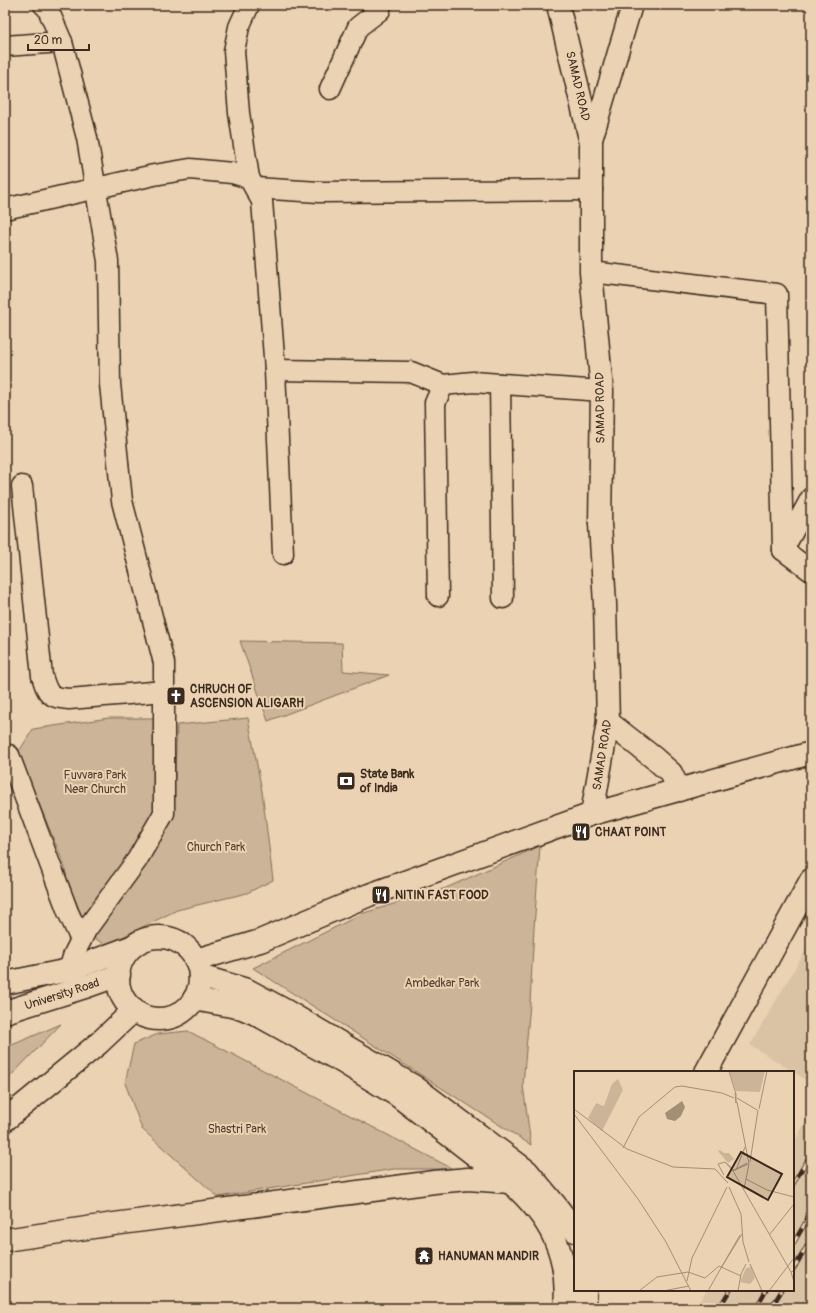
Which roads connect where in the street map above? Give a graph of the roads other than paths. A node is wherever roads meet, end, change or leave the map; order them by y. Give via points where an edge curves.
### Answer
1 (44, 5) edge
2 (248, 5) edge
3 (381, 5) edge
4 (558, 5) edge
5 (632, 5) edge
6 (62, 42) junction
7 (5, 46) edge
8 (330, 89) dead end
9 (591, 143) junction
10 (252, 183) junction
11 (96, 188) junction
12 (592, 190) junction
13 (5, 209) edge
14 (591, 272) junction
15 (275, 370) junction
16 (500, 384) junction
17 (443, 385) junction
18 (602, 391) junction
19 (22, 486) dead end
20 (811, 498) edge
21 (783, 550) junction
22 (283, 554) dead end
23 (811, 571) edge
24 (438, 596) dead end
25 (503, 598) dead end
26 (164, 691) junction
27 (608, 722) junction
28 (811, 753) edge
29 (9, 755) dead end
30 (679, 790) junction
31 (592, 814) junction
32 (811, 880) edge
33 (81, 940) junction
34 (131, 947) junction
35 (198, 968) junction
36 (69, 970) junction
37 (119, 975) junction
38 (5, 983) edge
39 (194, 999) junction
40 (134, 1010) junction
41 (5, 1012) edge
42 (707, 1071) edge
43 (5, 1120) edge
44 (510, 1182) junction
45 (574, 1230) edge
46 (5, 1240) edge
47 (585, 1291) edge
48 (566, 1308) edge
49 (584, 1308) edge

1 - 6 street
2 - 10 street via 239,27 234,51 239,113
3 - 8 street via 380,10 358,27
4 - 9 main road, SAMAD ROAD
5 - 9 street
6 - 7 street
6 - 11 street via 88,138
9 - 12 main road, SAMAD ROAD
10 - 11 street via 232,173 190,169
10 - 12 street via 319,192
10 - 15 street via 262,201
11 - 13 street
11 - 26 street via 108,261 110,384 122,501 164,663
12 - 14 main road, SAMAD ROAD
14 - 18 main road, SAMAD ROAD
14 - 21 street via 777,294
15 - 17 street via 411,372
15 - 22 street
16 - 17 street via 473,382
16 - 18 street
16 - 25 street
17 - 24 street via 435,404
18 - 27 main road, SAMAD ROAD via 600,524
19 - 26 street via 42,676 46,690 56,698 69,699
20 - 21 street
21 - 23 street
26 - 33 street via 164,813 137,860
27 - 30 main road via 671,773
27 - 31 main road, SAMAD ROAD
28 - 30 main road
29 - 33 street
30 - 31 main road
31 - 35 main road via 369,895
32 - 42 main road
33 - 36 street
34 - 35 main road via 152,936 174,938 191,950
34 - 36 main road, University Road
34 - 37 main road via 119,963
35 - 39 main road via 199,992
35 - 45 main road via 286,1011 415,1087 527,1172
36 - 38 main road, University Road
37 - 40 main road via 118,985 121,992 127,1005
37 - 41 main road, University Road
39 - 40 main road via 186,1010 167,1020 145,1017
39 - 44 main road via 242,1008 343,1062 397,1095
40 - 43 main road via 99,1043
44 - 46 main road via 468,1179 434,1182
44 - 48 main road via 536,1209 550,1229 561,1254 566,1284
47 - 49 main road

